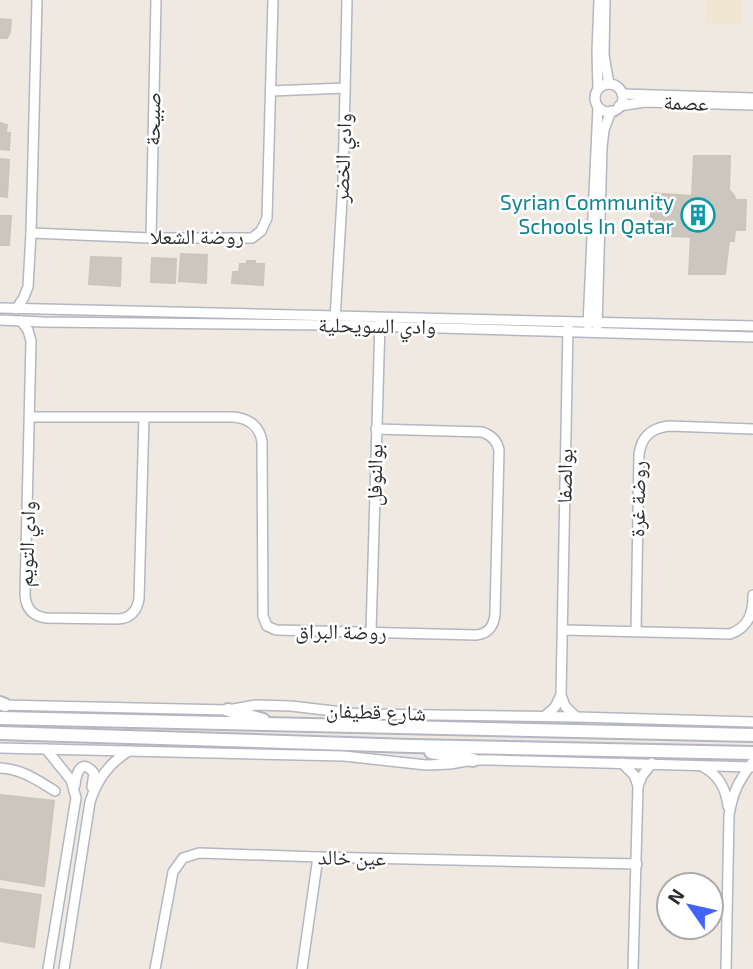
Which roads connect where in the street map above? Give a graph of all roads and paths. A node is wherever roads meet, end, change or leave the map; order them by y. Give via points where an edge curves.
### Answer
1 (37, 0) edge
2 (156, 0) edge
3 (273, 0) edge
4 (347, 0) edge
5 (599, 0) edge
6 (605, 0) edge
7 (609, 84) junction
8 (345, 88) junction
9 (598, 88) junction
10 (271, 91) junction
11 (622, 94) junction
12 (753, 98) edge
13 (753, 105) edge
14 (598, 107) junction
15 (615, 109) junction
16 (32, 233) junction
17 (150, 238) junction
18 (28, 287) junction
19 (0, 309) edge
20 (16, 309) junction
21 (40, 309) junction
22 (0, 320) edge
23 (335, 320) junction
24 (21, 321) junction
25 (380, 321) junction
26 (43, 322) junction
27 (568, 326) junction
28 (753, 326) edge
29 (593, 327) junction
30 (753, 337) edge
31 (31, 341) junction
32 (30, 417) junction
33 (144, 417) junction
34 (376, 429) junction
35 (753, 429) edge
36 (753, 594) edge
37 (563, 630) junction
38 (636, 631) junction
39 (371, 632) junction
40 (561, 695) junction
41 (2, 704) edge
42 (228, 710) junction
43 (545, 716) junction
44 (577, 717) junction
45 (0, 718) edge
46 (753, 722) edge
47 (284, 725) junction
48 (0, 733) edge
49 (753, 735) edge
50 (411, 746) junction
51 (0, 748) edge
52 (46, 749) junction
53 (130, 751) junction
54 (753, 752) edge
55 (473, 760) junction
56 (622, 763) junction
57 (652, 764) junction
58 (699, 765) junction
59 (752, 765) edge
60 (0, 768) edge
61 (638, 786) junction
62 (55, 791) dead end
63 (75, 792) junction
64 (90, 802) junction
65 (729, 815) junction
66 (318, 857) junction
67 (637, 864) junction
68 (48, 969) edge
69 (64, 969) edge
70 (155, 969) edge
71 (302, 969) edge
72 (633, 969) edge
73 (726, 969) edge

1 - 16 street
2 - 17 street, صبيحة
3 - 10 street, روضة الشعلا
4 - 8 street, وادي الخضر
5 - 9 street
6 - 7 street via 604,55
7 - 9 street
7 - 11 street
8 - 10 street
8 - 23 street, وادي الخضر
9 - 14 street
10 - 17 street, روضة الشعلا via 267,218 261,231 252,238
11 - 12 street, عصمة
11 - 15 street
13 - 15 street, عصمة via 645,102
14 - 15 street
14 - 29 street
15 - 29 street via 603,139
16 - 17 street, روضة الشعلا
16 - 18 street
18 - 20 street
18 - 21 street
19 - 20 street, وادي السويحلية
20 - 21 street, وادي السويحلية
21 - 23 street, وادي السويحلية
22 - 24 street, وادي السويحلية
23 - 25 street, وادي السويحلية
23 - 26 street, وادي السويحلية
24 - 26 street, وادي السويحلية
24 - 31 street, وادي التويم
25 - 27 street, وادي السويحلية
25 - 34 street, بوالنوفل
26 - 31 street
27 - 29 street, وادي السويحلية
27 - 37 street, بوالصفا
28 - 29 street, وادي السويحلية
29 - 30 street, وادي السويحلية
31 - 32 street, وادي التويم
32 - 33 street, روضة البراق
32 - 33 street, وادي التويم via 27,605 41,617 117,620 128,617 138,604
33 - 39 street, روضة البراق via 239,418 254,425 262,442 265,623 276,630
34 - 39 street, بوالنوفل
34 - 39 street, روضة البراق via 477,432 495,440 499,450 496,587 494,623 481,634
35 - 38 street, روضة غرة via 669,426 644,438 639,455
36 - 38 street via 749,620 730,634
37 - 38 street
37 - 40 street, بوالصفا
40 - 43 street
40 - 44 street
41 - 42 street, شارع قطيفان
42 - 43 street, شارع قطيفان via 256,705 359,714
42 - 47 street
43 - 44 street, شارع قطيفان
44 - 46 street, شارع قطيفان
45 - 47 street, شارع قطيفان
47 - 49 street, شارع قطيفان
48 - 50 street, شارع قطيفان
50 - 54 street, شارع قطيفان
50 - 55 street
51 - 52 street
52 - 53 street
52 - 63 street via 68,774
53 - 55 street via 344,756 426,765
53 - 64 street via 104,772
55 - 56 street
56 - 57 street
56 - 61 street
57 - 58 street
57 - 61 street
58 - 59 street
58 - 65 street via 723,786
59 - 65 street via 734,790
60 - 62 street via 25,773
61 - 67 street
63 - 64 street via 76,773 89,767 94,776
63 - 68 street
64 - 69 street
65 - 73 street
66 - 67 street, عين خالد
66 - 70 street, عين خالد via 199,853 183,858 173,873
66 - 71 street
67 - 72 street

